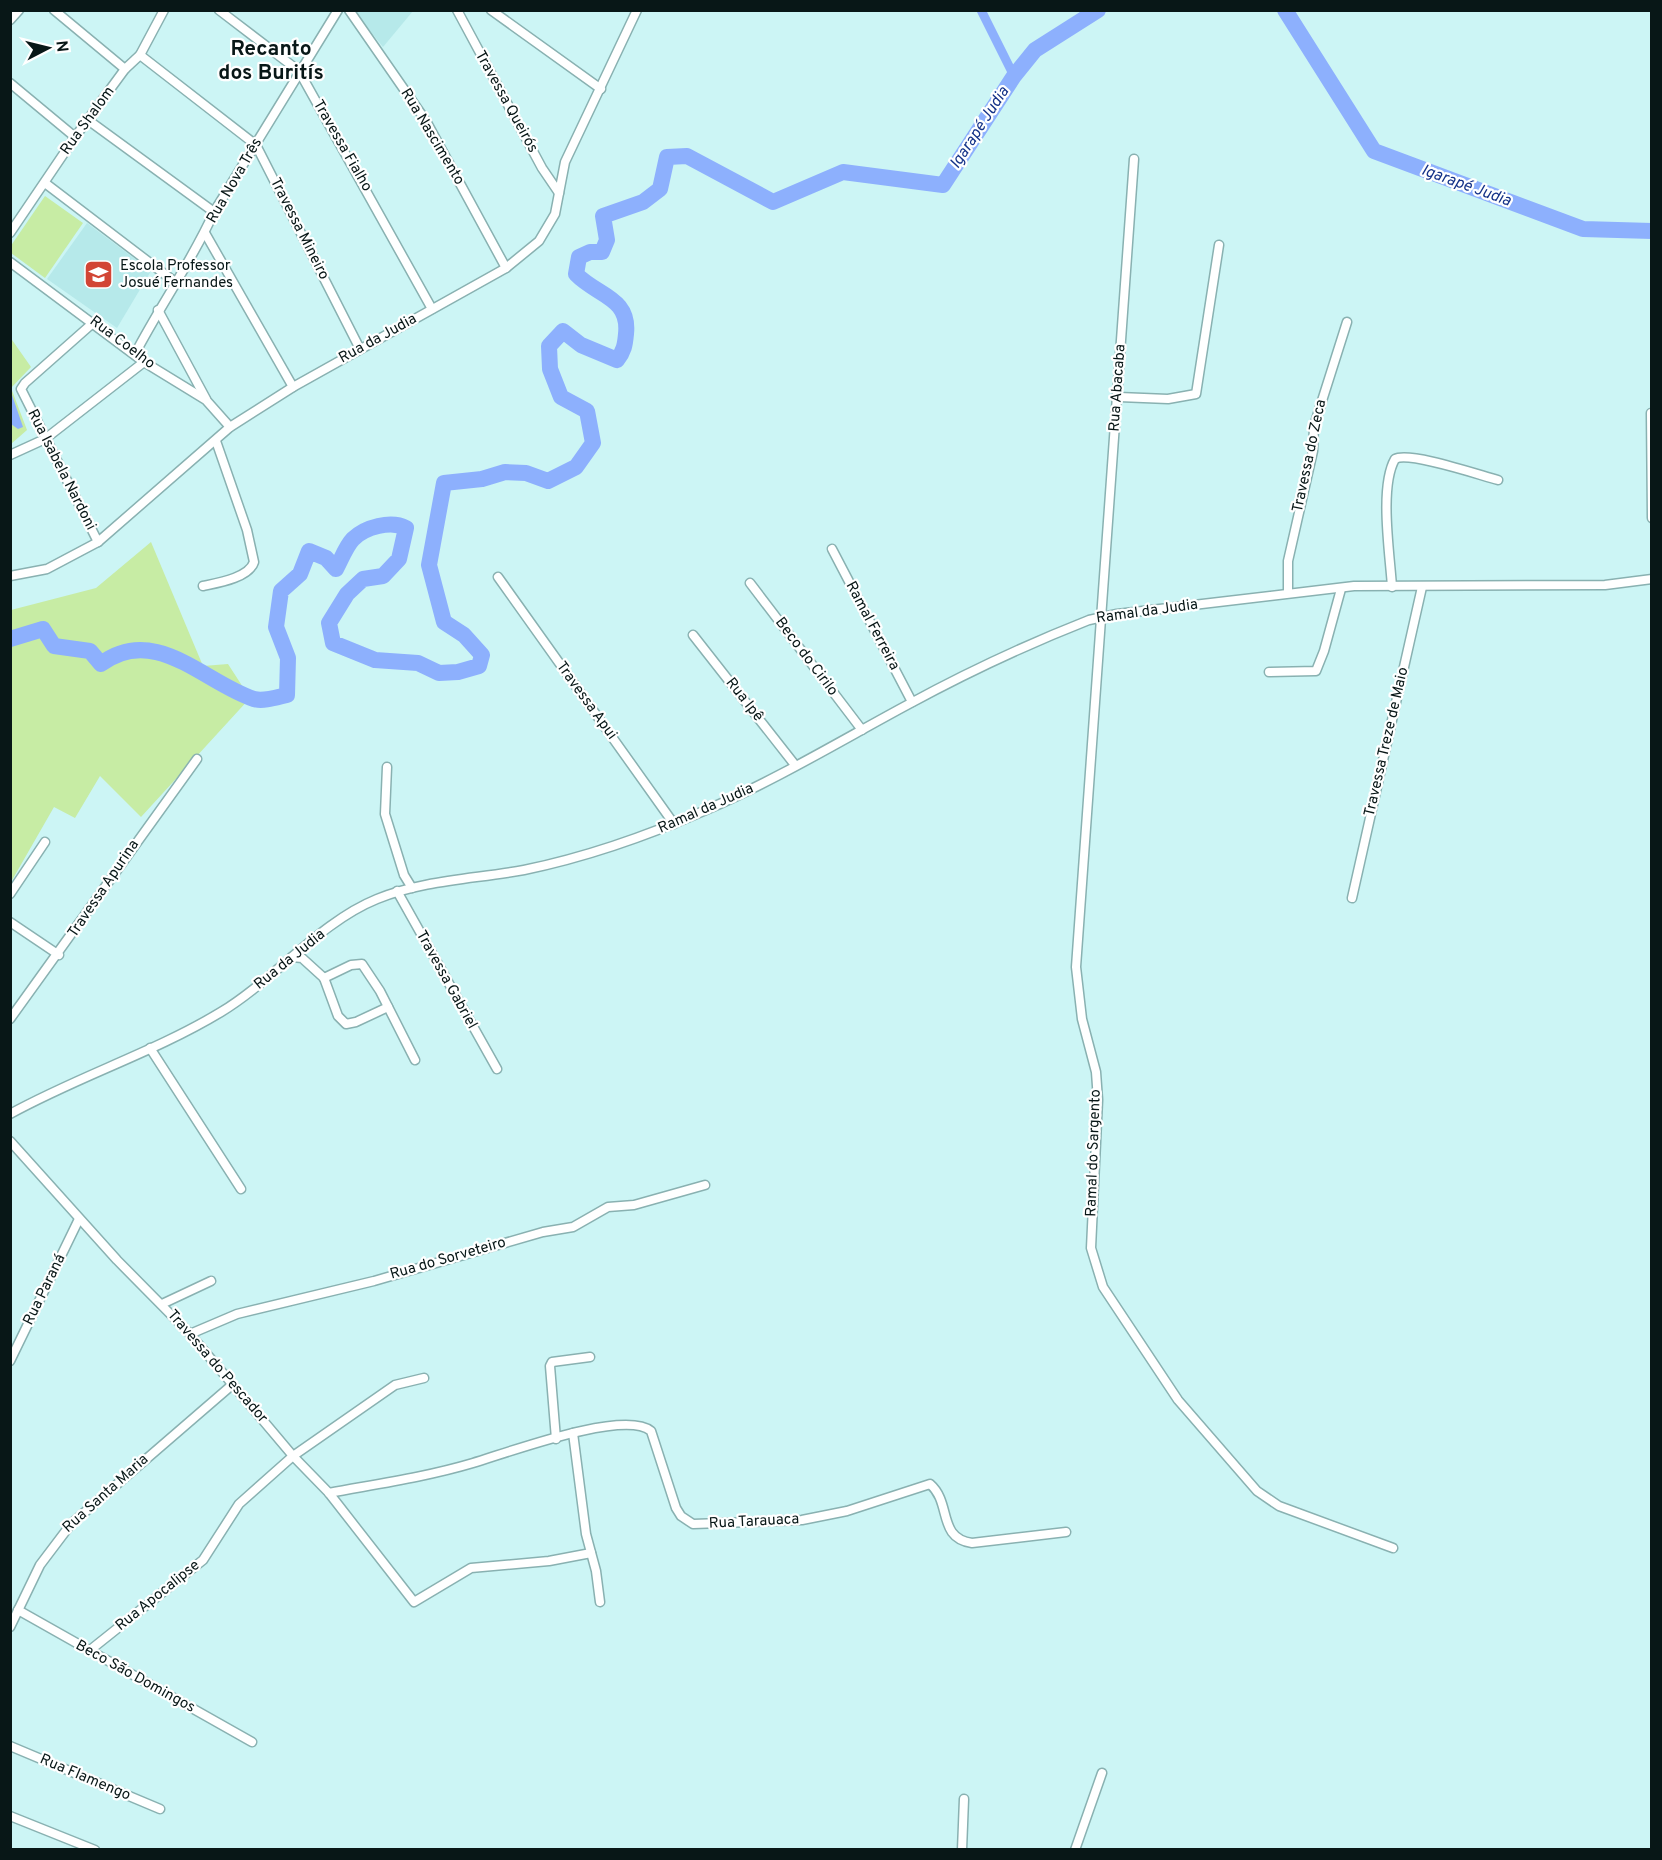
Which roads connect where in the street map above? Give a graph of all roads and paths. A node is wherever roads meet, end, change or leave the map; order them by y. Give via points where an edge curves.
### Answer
1 (19, 10) edge
2 (54, 10) edge
3 (164, 10) edge
4 (219, 10) edge
5 (338, 10) edge
6 (349, 10) edge
7 (457, 10) edge
8 (491, 10) edge
9 (636, 11) edge
10 (10, 20) edge
11 (140, 55) junction
12 (125, 69) junction
13 (299, 71) junction
14 (10, 84) edge
15 (601, 89) junction
16 (88, 120) junction
17 (75, 137) junction
18 (256, 145) junction
19 (1134, 159) dead end
20 (45, 183) junction
21 (559, 192) junction
22 (214, 212) junction
23 (10, 232) edge
24 (205, 233) junction
25 (1219, 245) dead end
26 (10, 262) edge
27 (506, 268) junction
28 (175, 282) junction
29 (432, 309) junction
30 (158, 310) junction
31 (94, 322) junction
32 (1347, 322) dead end
33 (360, 349) junction
34 (135, 354) junction
35 (144, 362) junction
36 (293, 387) junction
37 (1119, 397) junction
38 (206, 400) junction
39 (1651, 413) edge
40 (230, 427) junction
41 (45, 439) junction
42 (216, 441) junction
43 (10, 455) edge
44 (1498, 480) dead end
45 (1652, 518) edge
46 (98, 542) junction
47 (832, 549) dead end
48 (10, 576) edge
49 (498, 578) dead end
50 (1652, 579) edge
51 (750, 583) dead end
52 (203, 586) dead end
53 (1392, 586) junction
54 (1422, 587) junction
55 (1341, 589) junction
56 (1288, 592) junction
57 (1103, 616) junction
58 (693, 634) dead end
59 (1269, 672) dead end
60 (912, 702) junction
61 (862, 730) junction
62 (197, 759) dead end
63 (795, 765) junction
64 (387, 767) dead end
65 (674, 824) junction
66 (45, 842) dead end
67 (586, 856) joint
68 (411, 888) junction
69 (397, 891) junction
70 (10, 894) edge
71 (1352, 898) dead end
72 (10, 922) edge
73 (59, 955) junction
74 (292, 957) junction
75 (324, 978) junction
76 (388, 1007) junction
77 (10, 1019) edge
78 (150, 1048) junction
79 (415, 1060) dead end
80 (497, 1069) dead end
81 (10, 1114) edge
82 (10, 1141) edge
83 (705, 1185) dead end
84 (241, 1189) dead end
85 (79, 1219) junction
86 (211, 1281) dead end
87 (162, 1304) junction
88 (190, 1334) junction
89 (590, 1357) dead end
90 (10, 1361) edge
91 (424, 1378) dead end
92 (232, 1385) junction
93 (573, 1433) junction
94 (556, 1438) junction
95 (293, 1456) junction
96 (329, 1493) junction
97 (1066, 1532) dead end
98 (1393, 1548) dead end
99 (591, 1553) junction
100 (600, 1602) dead end
101 (18, 1610) junction
102 (10, 1627) edge
103 (89, 1651) junction
104 (252, 1742) dead end
105 (10, 1746) edge
106 (1102, 1773) dead end
107 (964, 1799) dead end
108 (160, 1809) dead end
109 (10, 1815) edge
110 (95, 1850) edge
111 (962, 1850) edge
112 (1075, 1850) edge

1 - 10 street
2 - 12 street
3 - 11 street, Rua Shalom
4 - 13 street, Travessa Fialho
5 - 13 street, Rua Nova Três
6 - 27 street, Rua Nascimento via 426,121
7 - 21 street, Travessa Queirós
8 - 15 street
9 - 15 street, Rua da Judia
11 - 12 street, Rua Shalom
11 - 18 street, Travessa Mineiro
12 - 16 street, Rua Shalom
13 - 18 street, Rua Nova Três
13 - 29 street, Travessa Fialho
14 - 17 street
15 - 21 street, Rua da Judia via 565,162
16 - 17 street, Rua Shalom
16 - 22 street
17 - 20 street, Rua Shalom
18 - 22 street, Rua Nova Três
18 - 33 street, Travessa Mineiro
19 - 37 street, Rua Abacaba
20 - 23 street, Rua Shalom
20 - 28 street
21 - 27 street, Rua da Judia via 547,231
22 - 24 street, Rua Nova Três
24 - 28 street, Rua Nova Três
24 - 36 street
25 - 37 street via 1196,394 1168,399
26 - 31 street, Rua Coelho
27 - 29 street, Rua da Judia
28 - 30 street, Rua Nova Três
29 - 33 street, Rua da Judia
30 - 34 street, Rua Nova Três
30 - 38 street
31 - 34 street, Rua Coelho
31 - 41 street, Rua Isabela Nardoni via 21,389
32 - 56 street, Travessa do Zeca via 1314,426 1313,451 1288,561
33 - 36 street, Rua da Judia
34 - 35 street, Rua Coelho
35 - 38 street, Rua Coelho
35 - 41 street
36 - 40 street, Rua da Judia
37 - 57 street, Rua Abacaba via 1108,505
38 - 40 street, Rua Coelho
39 - 45 street
40 - 42 street, Rua da Judia
41 - 43 street
41 - 46 street, Rua Isabela Nardoni
42 - 46 street, Rua da Judia
42 - 52 street via 254,562 243,573
44 - 53 street via 1398,457 1392,465 1388,497
46 - 48 street, Rua da Judia via 47,569
47 - 60 street, Ramal Ferreira
49 - 65 street, Travessa Apui
50 - 54 street, Ramal da Judia via 1605,585
51 - 61 street, Beco do Cirilo
53 - 54 street, Ramal da Judia
53 - 55 street, Ramal da Judia
54 - 71 street, Travessa Treze de Maio
55 - 56 street, Ramal da Judia
55 - 59 street via 1316,670
56 - 57 street, Ramal da Judia
57 - 60 street, Ramal da Judia via 1057,633
57 - 98 street, Ramal do Sargento via 1076,967 1098,1100 1091,1233 1094,1263 1103,1287 1178,1400 1257,1491 1279,1506
58 - 63 street, Rua Ipê
60 - 61 street, Ramal da Judia
61 - 63 street, Ramal da Judia
62 - 73 street, Travessa Apurina
63 - 65 street, Ramal da Judia
64 - 68 street via 385,814
65 - 67 street, Ramal da Judia
66 - 70 street
67 - 68 street, Rua da Judia
68 - 69 street, Rua da Judia
69 - 74 street, Rua da Judia via 372,901 324,931
69 - 80 street, Travessa Gabriel
72 - 73 street
73 - 77 street, Travessa Apurina
74 - 75 street via 302,958
74 - 78 street, Rua da Judia via 240,1000
75 - 76 street via 362,964
75 - 76 street via 338,1016 346,1024
76 - 79 street
78 - 81 street, Rua da Judia
78 - 84 street
82 - 85 street, Travessa do Pescador
83 - 88 street, Rua do Sorveteiro via 634,1205 608,1207 573,1227 237,1314
85 - 87 street, Travessa do Pescador
85 - 90 street, Rua Paraná
86 - 87 street
87 - 88 street, Travessa do Pescador
88 - 92 street, Travessa do Pescador
89 - 94 street via 561,1359 550,1366
91 - 95 street, Rua Apocalipse via 395,1385
92 - 95 street, Travessa do Pescador
92 - 101 street, Rua Santa Maria via 71,1524 40,1565
93 - 94 street, Rua Tarauaca
93 - 97 street, Rua Tarauaca via 625,1425 647,1427 656,1438 676,1508 693,1524 760,1524 821,1518 930,1484 942,1502 955,1539 972,1543
93 - 99 street
94 - 96 street, Rua Tarauaca via 474,1463
95 - 96 street, Travessa do Pescador
95 - 103 street, Rua Apocalipse via 238,1504 203,1560
96 - 99 street, Travessa do Pescador via 414,1602 471,1568
99 - 100 street
101 - 102 street, Rua Santa Maria
101 - 103 street, Beco São Domingos
103 - 104 street, Beco São Domingos
105 - 108 street, Rua Flamengo
106 - 112 street
107 - 111 street
109 - 110 street

